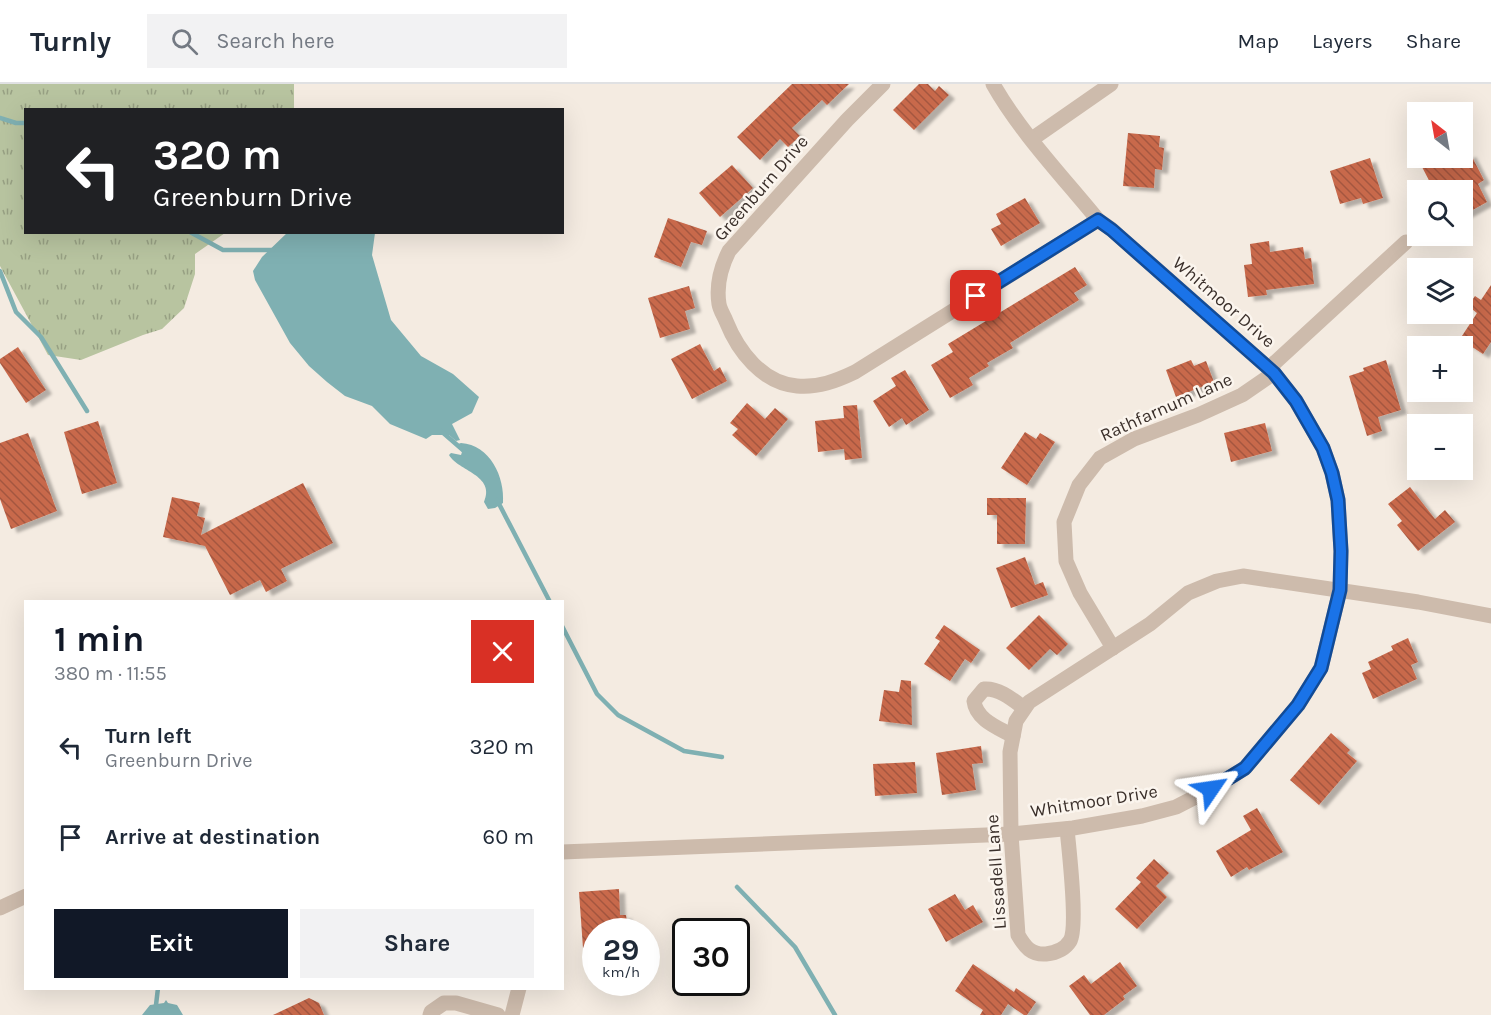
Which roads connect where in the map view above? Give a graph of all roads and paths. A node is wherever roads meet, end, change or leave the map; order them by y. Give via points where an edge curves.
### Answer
1 (883, 84) edge
2 (993, 84) edge
3 (1112, 84) edge
4 (1032, 139) junction
5 (1098, 220) junction
6 (1406, 242) dead end
7 (1272, 370) junction
8 (1340, 590) junction
9 (1491, 616) edge
10 (1113, 648) junction
11 (1024, 708) junction
12 (1013, 736) junction
13 (1067, 829) junction
14 (1011, 834) junction
15 (564, 852) edge
16 (24, 897) edge
17 (0, 908) edge
18 (518, 990) edge
19 (430, 1015) edge
20 (498, 1015) edge
21 (512, 1015) edge

1 - 5 street, Greenburn Drive via 729,251 723,263 718,279 719,305 734,340 761,372 796,386 836,381
2 - 4 street, Whitmoor Drive
3 - 4 street
4 - 5 street, Whitmoor Drive
5 - 7 street, Whitmoor Drive
6 - 7 street, Rathfarnum Lane
7 - 8 street, Whitmoor Drive via 1296,401 1323,448 1332,473 1338,500
7 - 10 street, Rathfarnum Lane via 1242,395 1108,453 1079,485 1064,522 1066,561
8 - 9 street
8 - 10 street via 1243,576 1217,581 1188,593
8 - 13 street, Whitmoor Drive via 1321,668 1298,705 1245,768 1176,807
10 - 11 street
11 - 12 street, Lissadell Lane
11 - 12 street via 993,688 984,689 974,701 980,717
12 - 14 street, Lissadell Lane
13 - 14 street, Whitmoor Drive
13 - 14 street, Lissadell Lane via 1071,939 1063,949 1048,954 1035,954 1025,947 1018,934
14 - 15 street, Whitmoor Drive
16 - 17 street
18 - 21 street
19 - 20 street via 444,1003 456,1003

